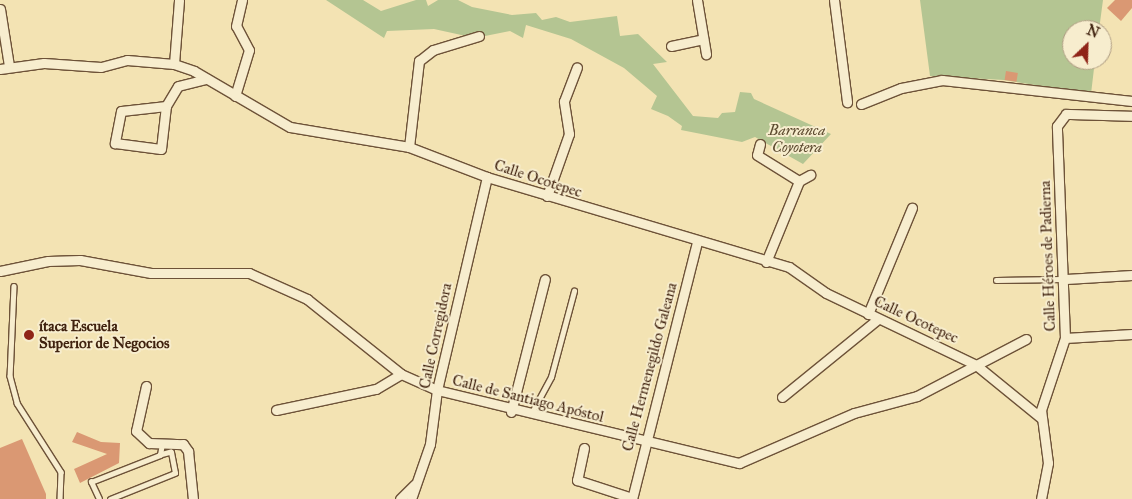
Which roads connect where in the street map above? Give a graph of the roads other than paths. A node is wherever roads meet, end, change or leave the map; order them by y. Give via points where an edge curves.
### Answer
1 (179, 0) edge
2 (242, 0) edge
3 (697, 0) edge
4 (834, 0) edge
5 (0, 9) edge
6 (480, 36) dead end
7 (703, 39) junction
8 (671, 46) dead end
9 (706, 54) dead end
10 (174, 64) junction
11 (4, 67) edge
12 (578, 67) dead end
13 (208, 79) junction
14 (235, 96) junction
15 (1132, 101) edge
16 (847, 102) dead end
17 (861, 104) dead end
18 (166, 106) junction
19 (1132, 116) edge
20 (760, 144) dead end
21 (409, 146) junction
22 (810, 175) dead end
23 (486, 177) junction
24 (799, 181) junction
25 (546, 196) junction
26 (912, 208) dead end
27 (698, 243) junction
28 (766, 262) junction
29 (0, 272) edge
30 (1132, 275) edge
31 (545, 279) dead end
32 (1066, 279) junction
33 (996, 280) dead end
34 (14, 286) dead end
35 (574, 291) dead end
36 (868, 314) junction
37 (878, 319) junction
38 (1132, 334) edge
39 (1065, 338) junction
40 (1026, 339) dead end
41 (976, 365) junction
42 (401, 374) junction
43 (146, 386) dead end
44 (437, 390) junction
45 (782, 397) dead end
46 (276, 410) dead end
47 (511, 412) junction
48 (530, 415) junction
49 (1041, 418) junction
50 (645, 441) junction
51 (162, 442) junction
52 (584, 448) dead end
53 (160, 455) junction
54 (414, 485) junction
55 (60, 499) edge
56 (99, 499) edge
57 (110, 499) edge
58 (193, 499) edge
59 (400, 499) edge
60 (411, 499) edge
61 (632, 499) edge
62 (1041, 499) edge

1 - 10 street
2 - 14 street via 236,26 248,50
3 - 7 street
4 - 16 street
5 - 11 street
6 - 21 street via 433,50 419,61
7 - 8 street
7 - 9 street
10 - 11 street, Calle Ocotepec via 145,60 101,67
10 - 13 street, Calle Ocotepec
12 - 25 street via 564,101 568,134
13 - 14 street, Calle Ocotepec
13 - 18 street via 186,81
14 - 21 street, Calle Ocotepec via 290,127
15 - 17 street via 942,80 901,88
18 - 18 street via 161,149 115,143 121,111
19 - 32 street, Calle Héroes de Padierna via 1066,114 1057,126
20 - 24 street via 757,155
21 - 23 street, Calle Ocotepec
22 - 24 street
23 - 25 street, Calle Ocotepec
23 - 44 street, Calle Corregidora
24 - 28 street
25 - 27 street, Calle Ocotepec
26 - 36 street
27 - 28 street, Calle Ocotepec
27 - 50 street, Calle Hermenegildo Galeana
28 - 36 street, Calle Ocotepec via 788,267
29 - 42 street, Calle de Santiago Apóstol via 48,260 80,260 151,273 249,273 307,299
30 - 32 street
31 - 47 street
32 - 33 lane
32 - 39 street, Calle Héroes de Padierna
34 - 55 lane via 10,376 17,403 61,472
35 - 48 lane via 550,377
36 - 37 street, Calle Ocotepec
37 - 41 street, Calle Ocotepec via 932,340
37 - 45 street
38 - 39 street
39 - 49 street, Calle Héroes de Padierna
40 - 41 street, Calle de Santiago Apóstol
41 - 49 street, Calle Ocotepec
41 - 50 street, Calle de Santiago Apóstol via 917,396 803,433 752,461 726,462
42 - 44 street, Calle de Santiago Apóstol
42 - 46 street via 376,389
43 - 51 street via 136,431 149,443
44 - 47 street, Calle de Santiago Apóstol
44 - 54 street, Calle Corregidora via 430,444
47 - 48 street, Calle de Santiago Apóstol
48 - 50 street, Calle de Santiago Apóstol
49 - 62 street, Calle Héroes de Padierna via 1048,462
50 - 61 street, Calle Hermenegildo Galeana
51 - 53 lane
51 - 58 street via 183,444 188,451
52 - 61 street via 577,480
53 - 56 lane via 91,482
53 - 57 lane via 171,452 174,474
54 - 59 street
54 - 60 street, Calle Corregidora

